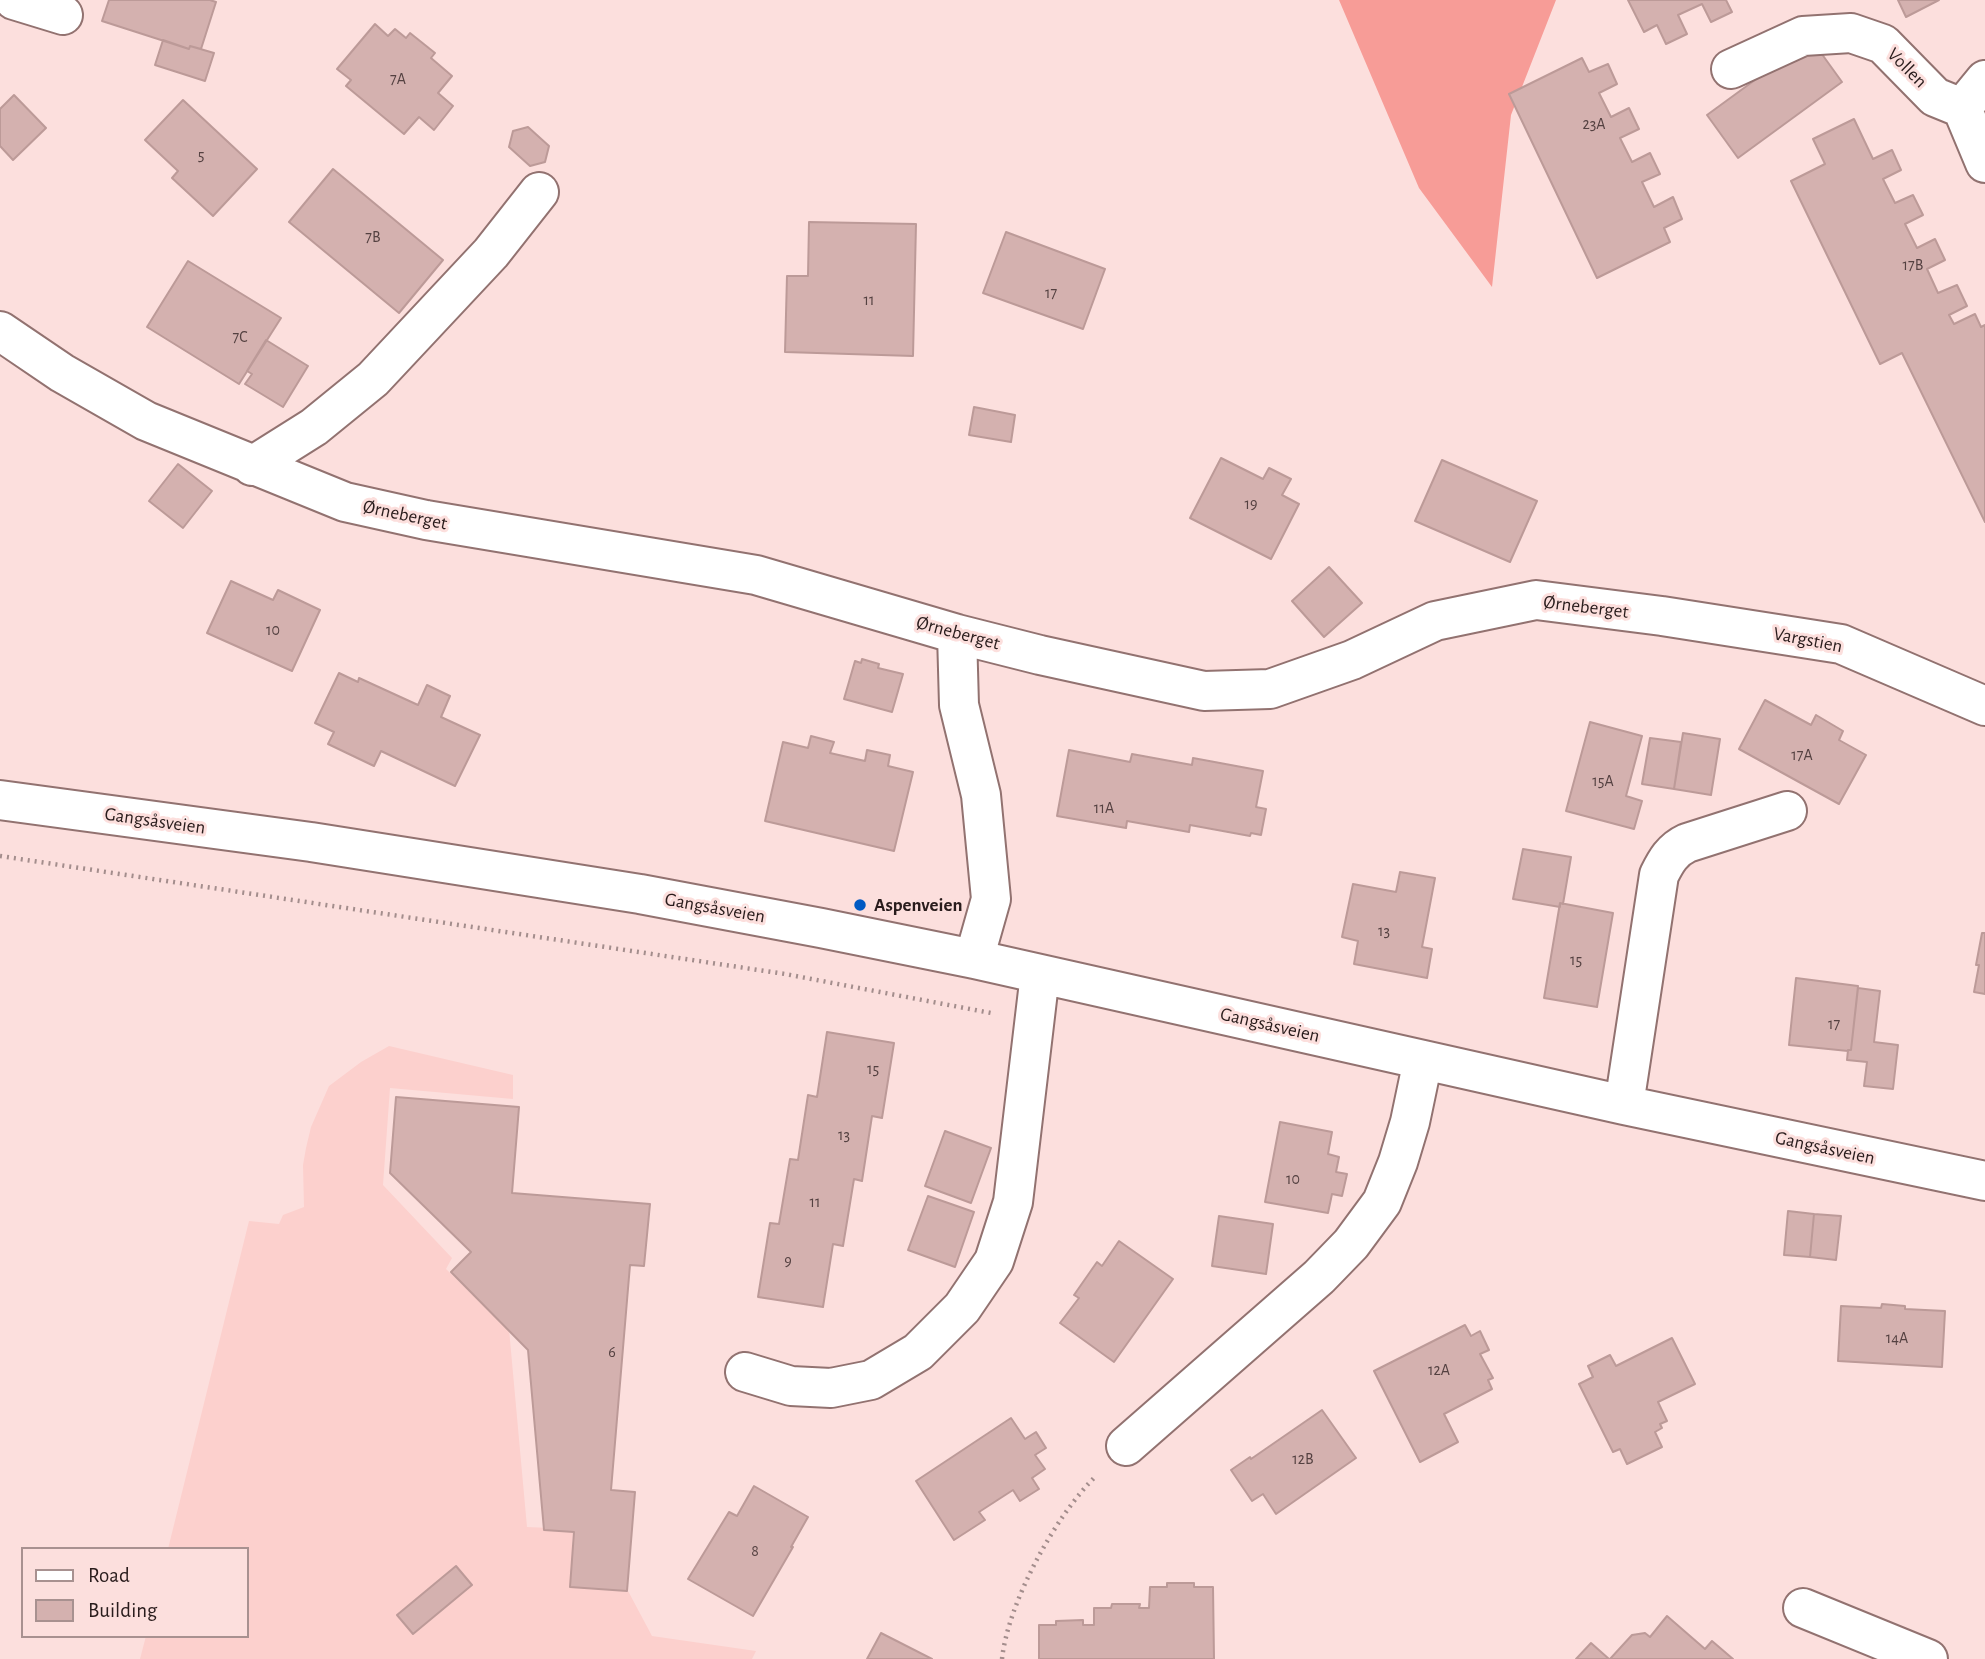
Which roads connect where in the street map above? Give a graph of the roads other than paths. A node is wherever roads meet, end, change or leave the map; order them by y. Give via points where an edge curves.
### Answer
1 (14, 0) edge
2 (63, 15) dead end
3 (1731, 69) dead end
4 (1973, 94) edge
5 (1985, 163) edge
6 (539, 192) dead end
7 (0, 331) edge
8 (252, 466) junction
9 (1662, 616) joint
10 (957, 634) junction
11 (1985, 706) edge
12 (0, 800) edge
13 (1787, 811) dead end
14 (974, 959) junction
15 (1040, 974) junction
16 (1423, 1059) junction
17 (1624, 1105) junction
18 (1985, 1181) edge
19 (745, 1371) dead end
20 (1126, 1446) road end
21 (1803, 1608) dead end
22 (1927, 1659) edge

1 - 2 street
3 - 4 street, Vollen via 1802,36 1851,33 1883,44 1936,97
4 - 5 street, Vollen
6 - 8 street via 491,253 373,379 314,426
7 - 8 street, Ørneberget via 146,421
8 - 10 street, Ørneberget via 345,502 426,520 756,575
9 - 10 street, Ørneberget via 1536,600 1435,621 1352,660 1270,689 1204,691
9 - 11 street, Vargstien via 1841,644
10 - 14 street via 959,705 981,795 991,899
12 - 14 street, Gangsåsveien via 626,892
13 - 17 street via 1687,843 1668,858 1659,876
14 - 15 street, Gangsåsveien
15 - 16 street, Gangsåsveien
15 - 19 street via 1013,1202 994,1261 962,1308 918,1352 871,1380 831,1388 791,1386
16 - 17 street, Gangsåsveien
16 - 20 street via 1398,1162 1382,1202 1359,1233 1319,1277
17 - 18 street, Gangsåsveien
21 - 22 street

